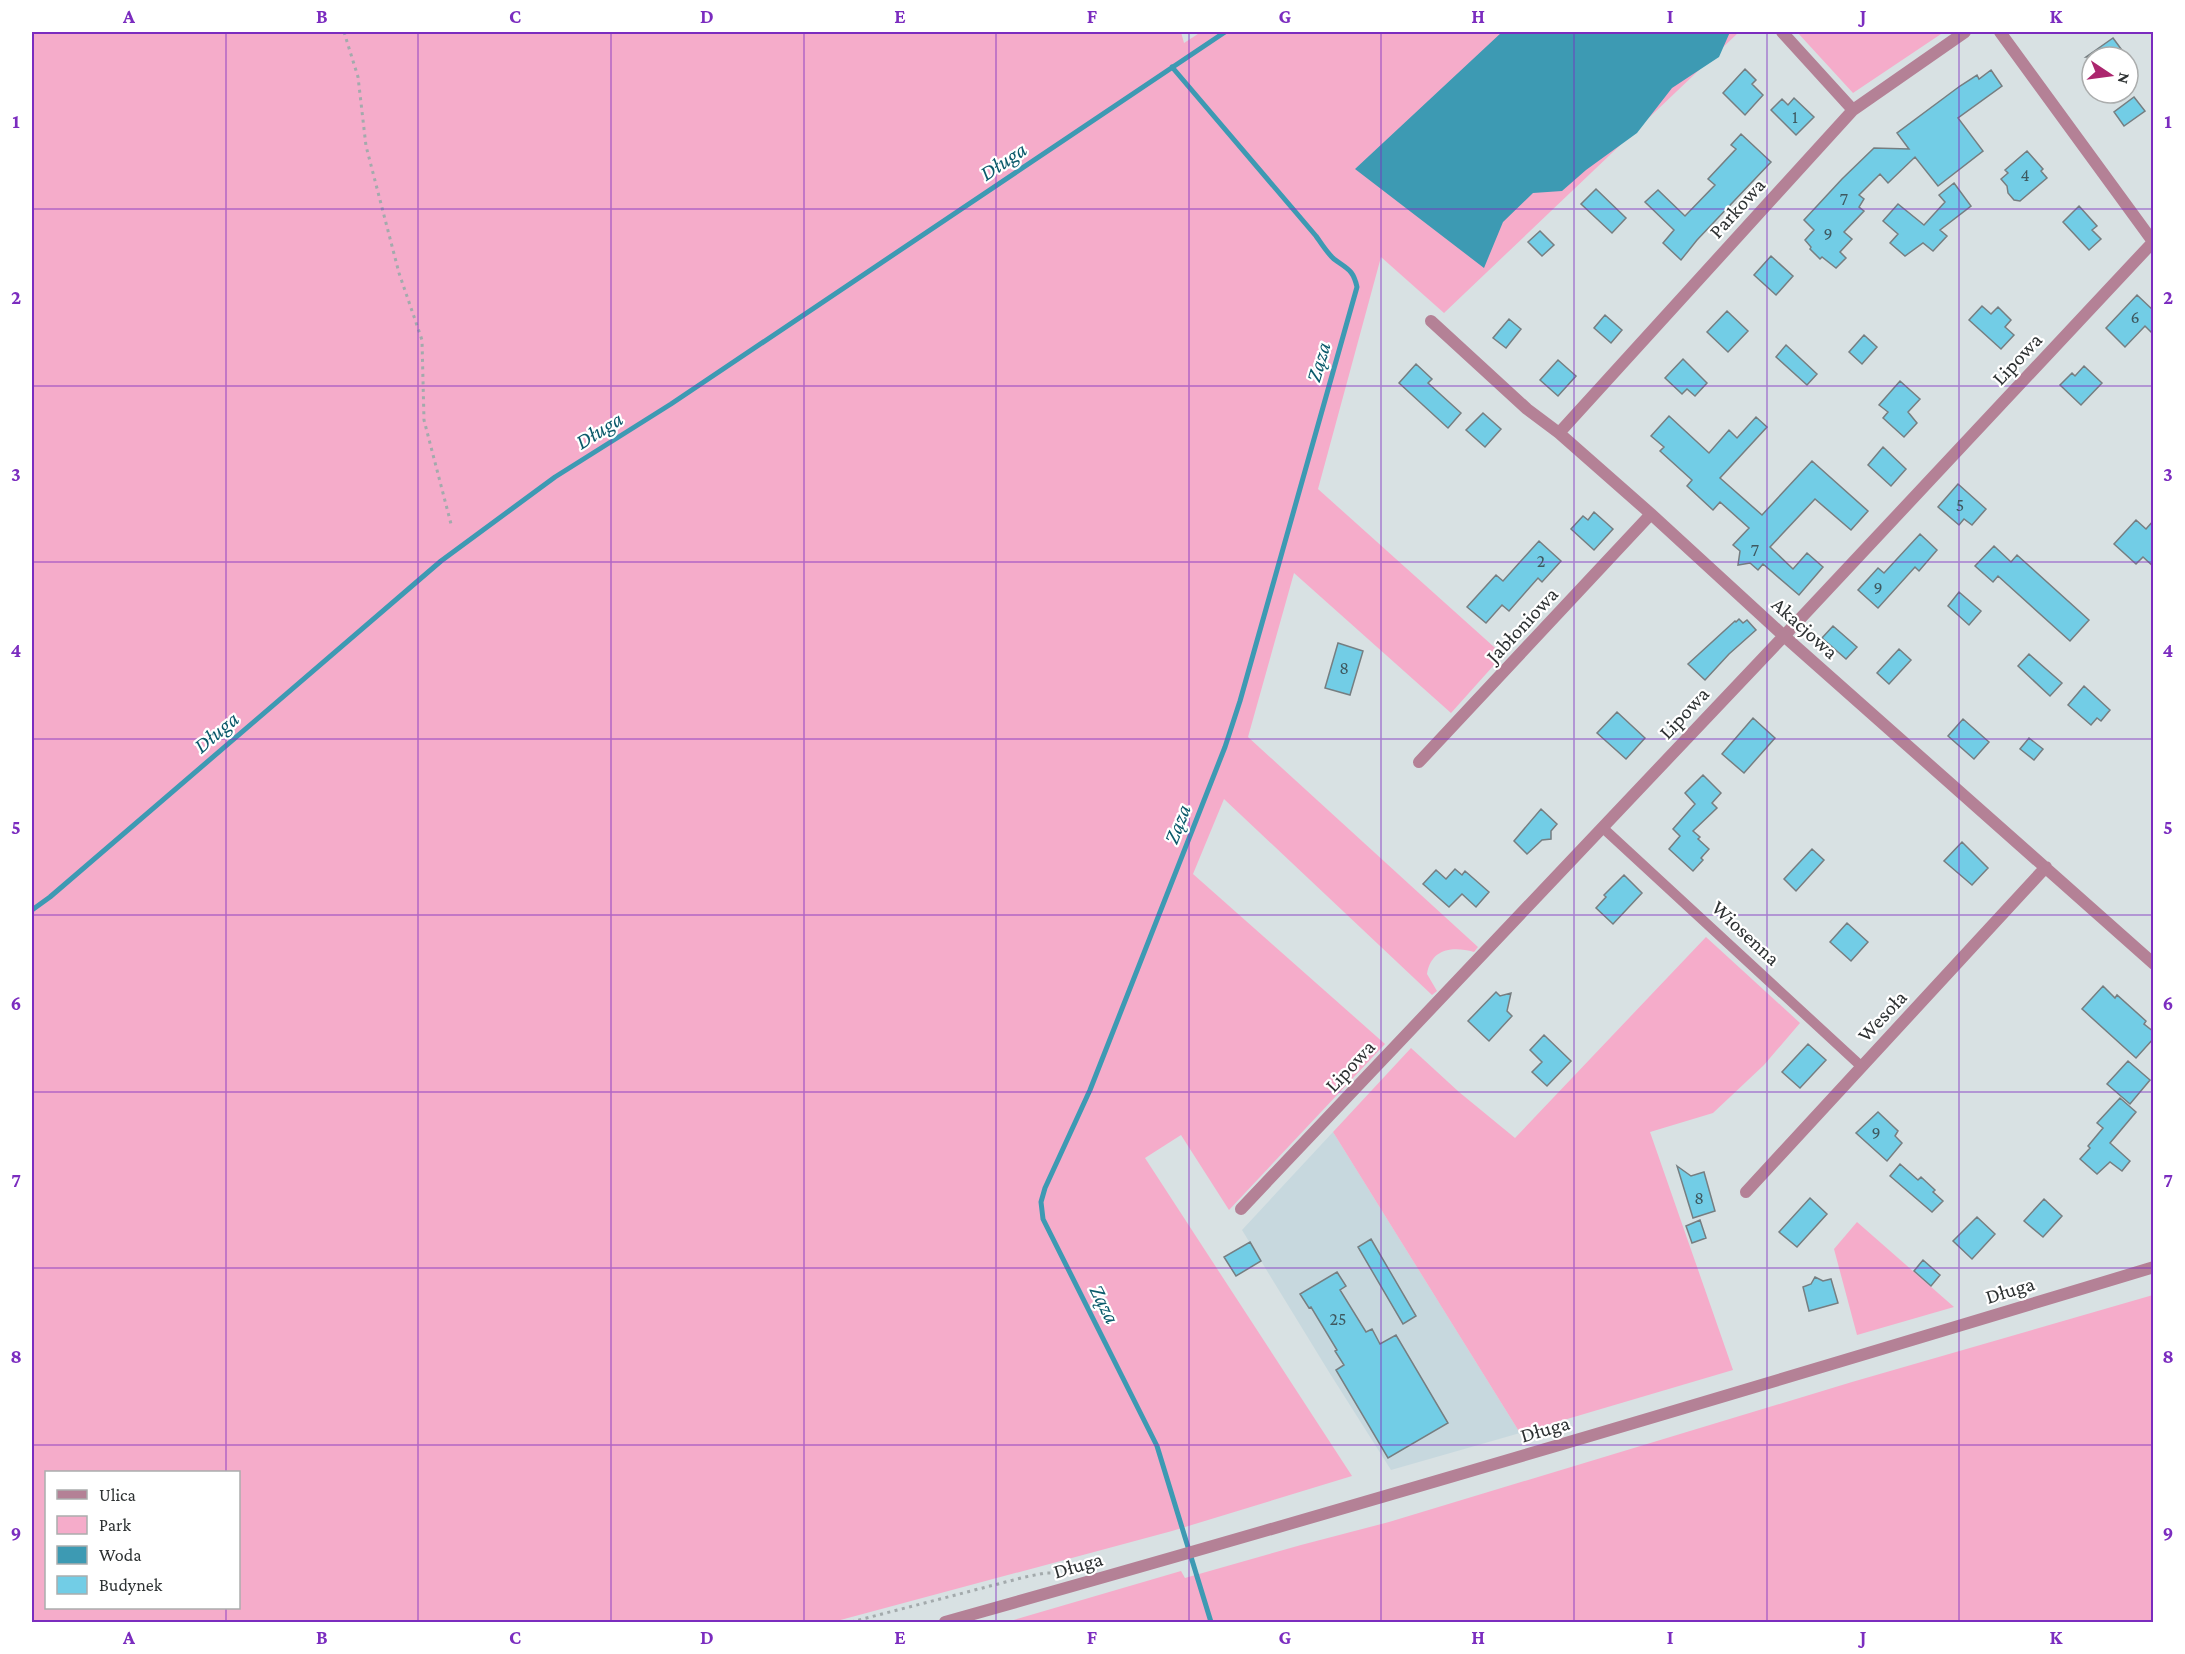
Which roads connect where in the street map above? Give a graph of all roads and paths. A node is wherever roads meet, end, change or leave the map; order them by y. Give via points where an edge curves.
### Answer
1 (344, 32) edge
2 (1782, 32) edge
3 (1965, 32) edge
4 (2000, 32) edge
5 (1853, 110) junction
6 (2153, 242) edge
7 (1431, 321) dead end
8 (1559, 433) junction
9 (1651, 514) junction
10 (451, 524) dead end
11 (1784, 636) junction
12 (1419, 762) dead end
13 (1603, 828) junction
14 (2046, 867) junction
15 (2154, 964) edge
16 (1862, 1067) junction
17 (1746, 1192) dead end
18 (1241, 1209) dead end
19 (2154, 1268) edge
20 (1061, 1573) dead end
21 (850, 1623) edge
22 (945, 1623) edge

1 - 10 path via 358,77 366,146 399,273 422,340 424,420
2 - 5 street
3 - 5 street, Parkowa
4 - 6 street
5 - 8 street, Parkowa
6 - 11 street, Lipowa
7 - 8 street, Akacjowa via 1527,409
8 - 9 street, Akacjowa
9 - 11 street, Akacjowa
9 - 12 street, Jabłoniowa
11 - 13 street, Lipowa
11 - 14 street, Akacjowa
13 - 16 lane, Wiosenna
13 - 18 street, Lipowa
14 - 15 street, Akacjowa
14 - 16 street, Wesoła
16 - 17 street, Wesoła
19 - 22 street, Długa
20 - 21 path via 1025,1577

